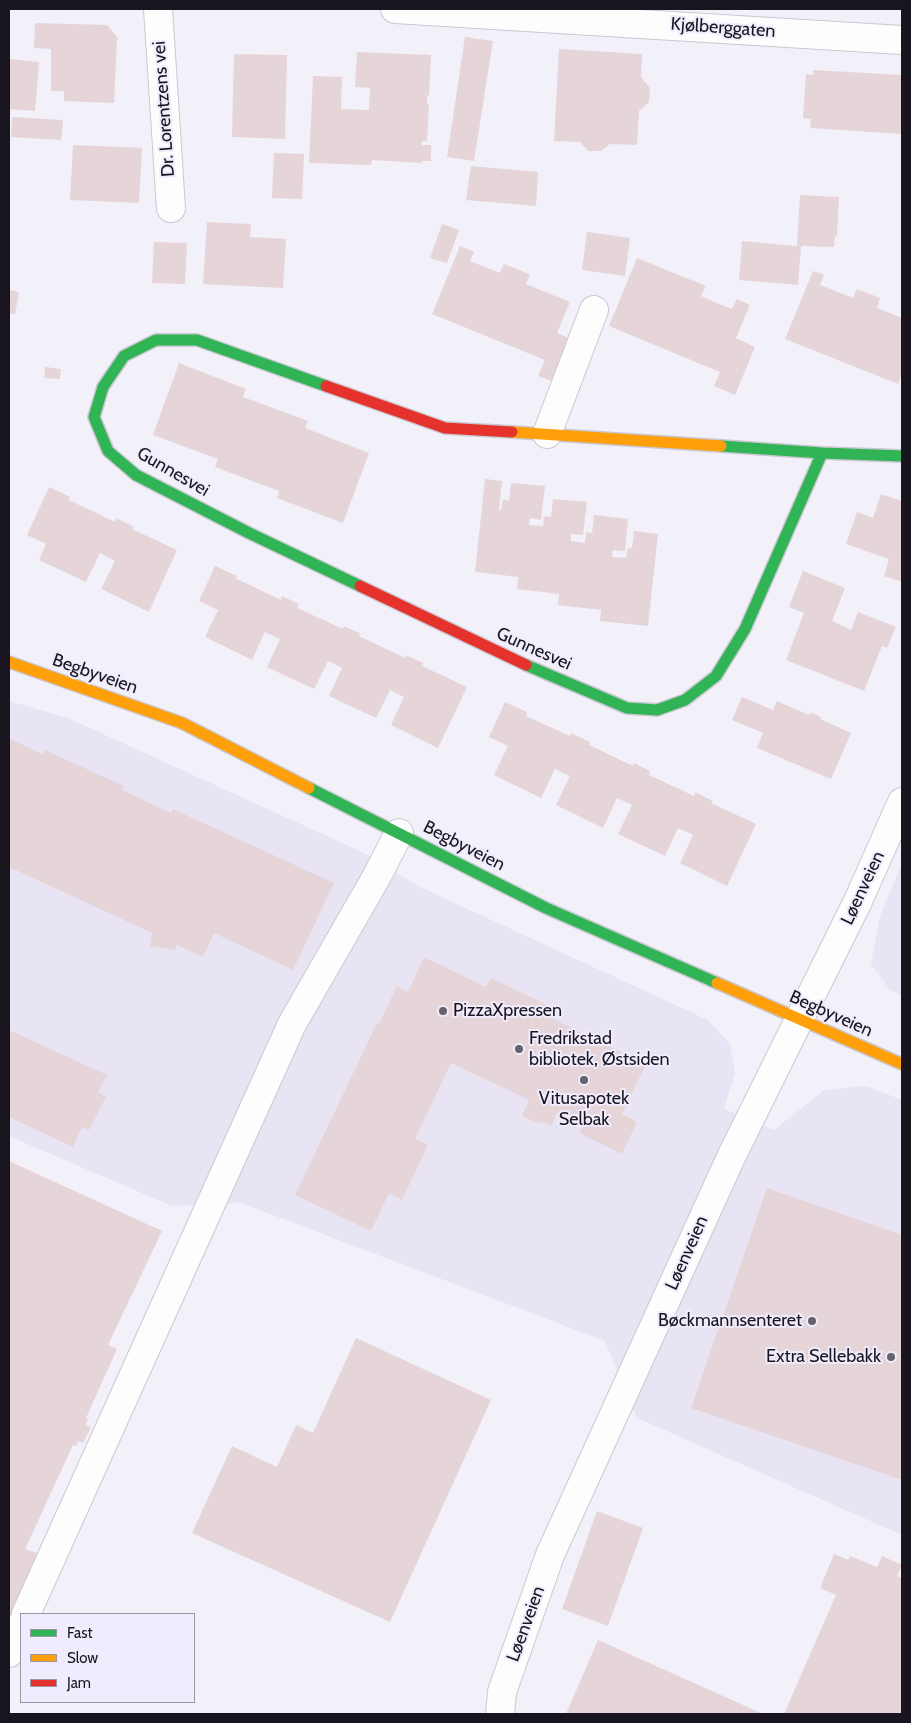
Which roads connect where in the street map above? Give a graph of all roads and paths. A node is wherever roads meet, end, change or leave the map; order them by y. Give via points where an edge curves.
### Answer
1 (158, 9) edge
2 (395, 9) edge
3 (460, 10) edge
4 (773, 20) edge
5 (902, 40) edge
6 (171, 208) dead end
7 (594, 310) dead end
8 (547, 434) junction
9 (822, 453) junction
10 (902, 456) edge
11 (9, 662) edge
12 (902, 802) edge
13 (399, 833) junction
14 (800, 1019) junction
15 (902, 1064) edge
16 (26, 1613) edge
17 (20, 1627) edge
18 (9, 1653) edge
19 (500, 1714) edge

1 - 6 street, Dr. Lorentzens vei
2 - 3 street, Kjølberggaten
3 - 4 street, Kjølberggaten
4 - 5 street, Kjølberggaten
7 - 8 street
8 - 9 street, Gunnesvei
8 - 9 street, Gunnesvei via 445,428 197,340 156,340 124,356 103,387 94,417 108,451 136,475 517,662 627,708 658,710 685,700 716,676 745,629
9 - 10 street, Gunnesvei
11 - 13 street, Begbyveien via 182,723
12 - 14 street, Løenveien via 858,902
13 - 14 street, Begbyveien via 546,908
13 - 16 street via 378,876 292,1024
14 - 15 street, Begbyveien
14 - 19 street, Løenveien via 732,1155 550,1555 502,1692
17 - 18 street

